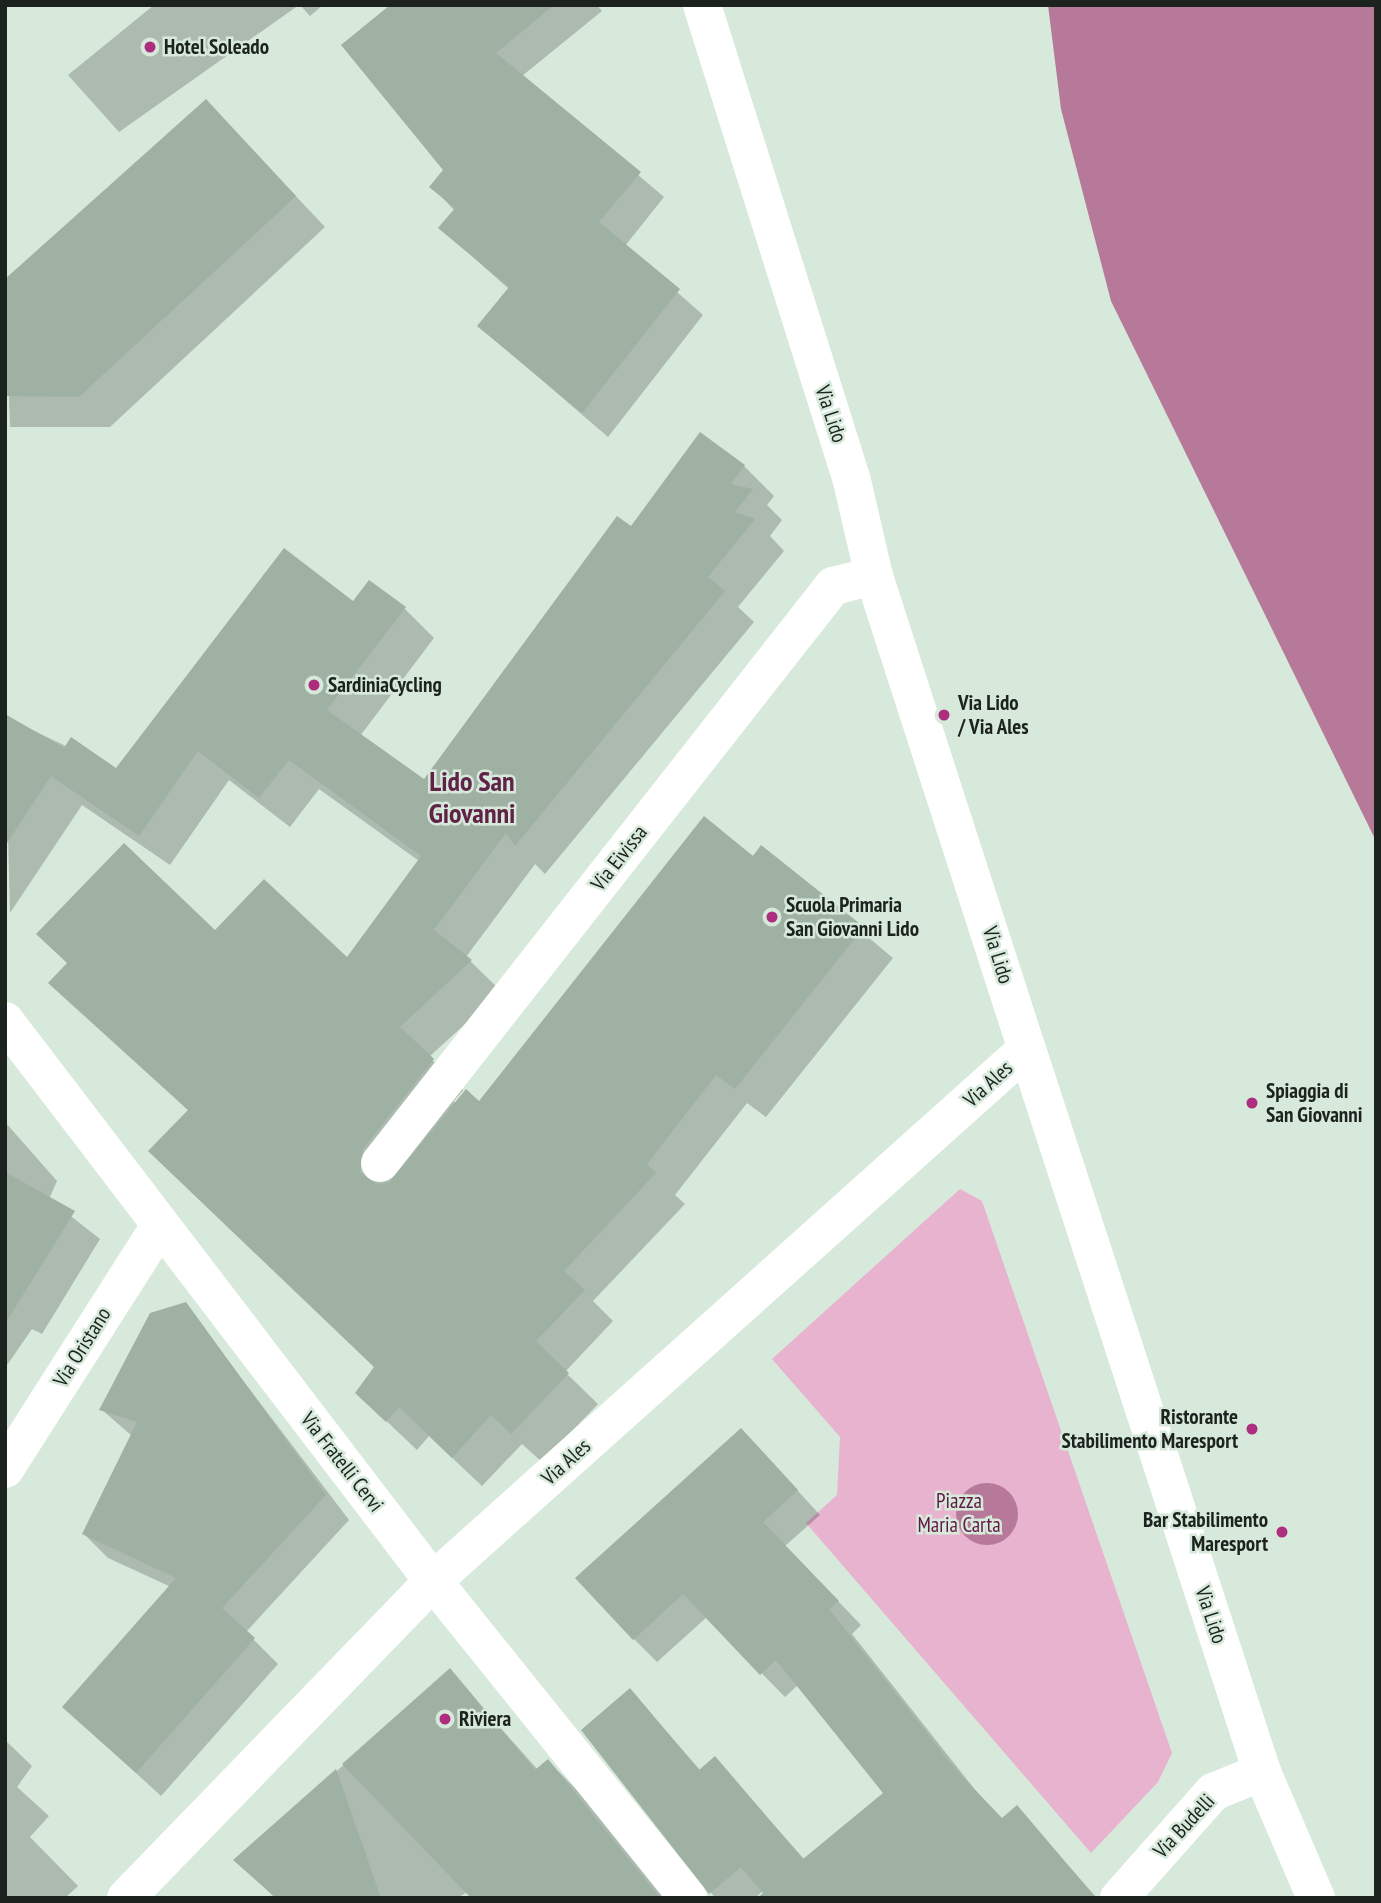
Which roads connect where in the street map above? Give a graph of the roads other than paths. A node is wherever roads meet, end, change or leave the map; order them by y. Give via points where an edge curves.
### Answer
1 (702, 5) edge
2 (874, 576) junction
3 (5, 1021) edge
4 (1027, 1049) junction
5 (380, 1163) dead end
6 (160, 1226) junction
7 (5, 1469) edge
8 (433, 1581) junction
9 (1262, 1772) junction
10 (126, 1898) edge
11 (688, 1898) edge
12 (1119, 1898) edge
13 (1316, 1898) edge

1 - 2 street, Via Lido via 852,481
2 - 4 street, Via Lido
2 - 5 street, Via Eivissa via 832,586
3 - 6 street, Via Fratelli Cervi
4 - 8 street, Via Ales
4 - 9 street, Via Lido
6 - 7 street, Via Oristano
6 - 8 street, Via Fratelli Cervi
8 - 10 street, Via Ales
8 - 11 street, Via Fratelli Cervi
9 - 12 street, Via Budelli via 1213,1792
9 - 13 street, Via Lido

